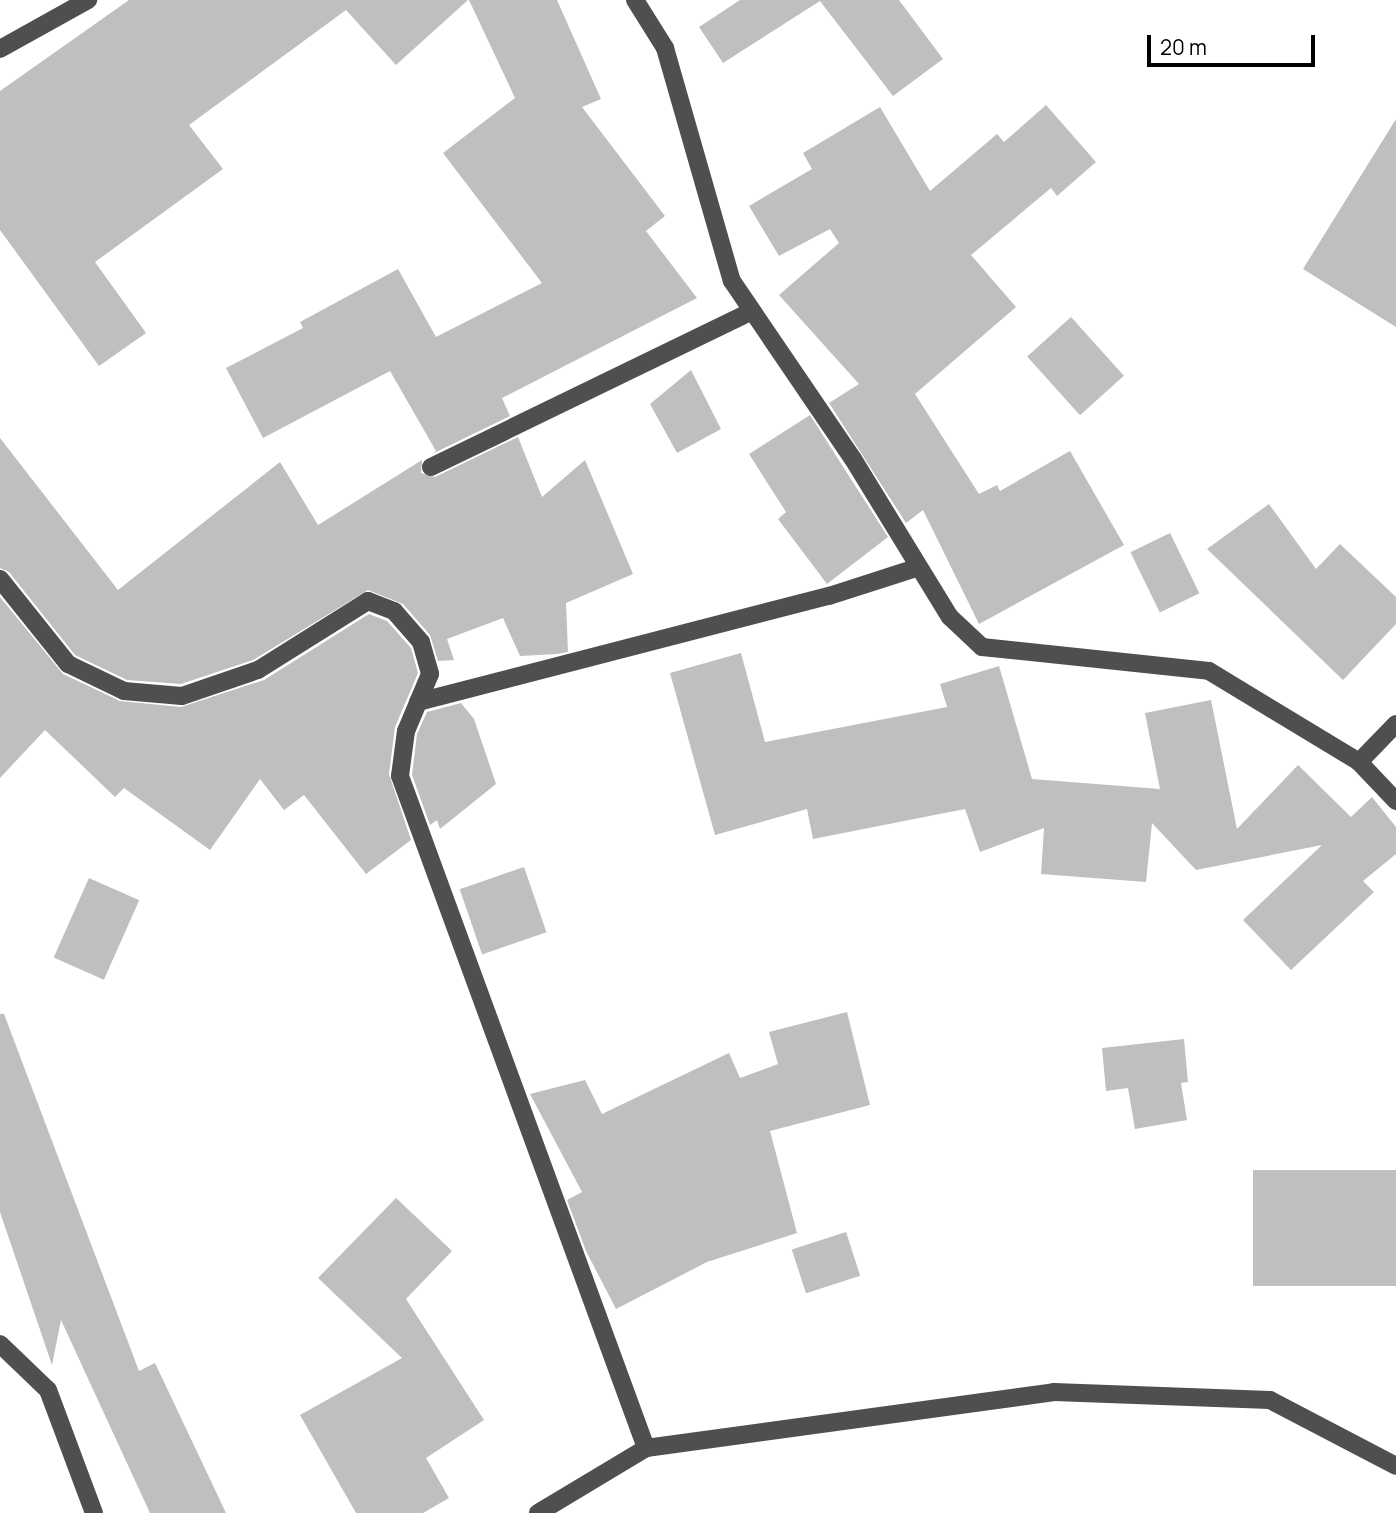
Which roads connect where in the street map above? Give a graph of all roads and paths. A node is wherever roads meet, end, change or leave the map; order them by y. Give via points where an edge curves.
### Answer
1 (88, 0) edge
2 (635, 0) edge
3 (0, 49) edge
4 (750, 312) junction
5 (431, 467) dead end
6 (916, 568) junction
7 (0, 579) edge
8 (418, 702) junction
9 (1396, 724) edge
10 (1359, 762) junction
11 (1396, 802) edge
12 (0, 1343) edge
13 (646, 1448) junction
14 (1396, 1466) edge
15 (94, 1513) edge
16 (538, 1513) edge

1 - 3 street
2 - 4 street via 665,48 732,281
4 - 5 street
4 - 6 street via 853,459
6 - 8 street via 829,596
6 - 10 street via 950,617 982,647 1209,671
7 - 8 street via 68,664 124,691 182,696 258,670 368,601 394,611 421,642 430,674
8 - 13 street via 406,732 400,776
9 - 10 street
10 - 11 street
12 - 15 street via 48,1390
13 - 14 street via 1054,1392 1270,1400
13 - 16 street

